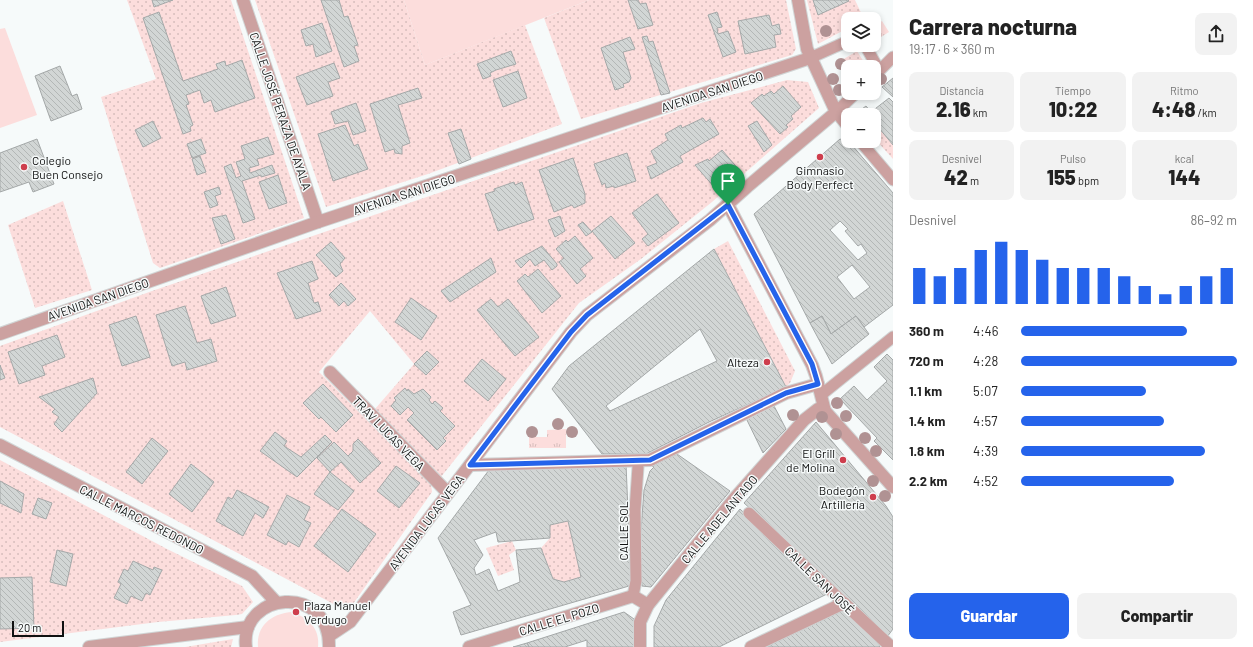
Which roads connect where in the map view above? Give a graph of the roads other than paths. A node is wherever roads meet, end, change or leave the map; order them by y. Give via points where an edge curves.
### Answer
1 (243, 0) edge
2 (798, 0) edge
3 (841, 43) edge
4 (809, 54) junction
5 (893, 57) edge
6 (881, 69) edge
7 (849, 100) edge
8 (836, 112) junction
9 (841, 118) edge
10 (866, 148) edge
11 (893, 180) edge
12 (728, 205) junction
13 (318, 222) junction
14 (0, 334) edge
15 (893, 337) edge
16 (330, 372) dead end
17 (819, 389) junction
18 (825, 411) junction
19 (0, 445) edge
20 (470, 465) junction
21 (638, 467) dead end
22 (893, 487) edge
23 (448, 493) junction
24 (750, 514) dead end
25 (634, 596) junction
26 (276, 602) junction
27 (844, 603) junction
28 (648, 605) junction
29 (248, 628) junction
30 (329, 642) edge
31 (891, 645) edge
32 (89, 647) edge
33 (246, 647) edge
34 (469, 647) edge
35 (640, 647) edge
36 (751, 647) edge

1 - 13 street, CALLE JOSÉ PERAZA DE AYALA
2 - 4 street
3 - 4 street
4 - 8 street
4 - 13 street, AVENIDA SAN DIEGO
5 - 6 street
7 - 8 street
8 - 9 street
8 - 12 street, AVENIDA LUCAS VEGA
10 - 11 street
12 - 17 street via 812,364
12 - 20 street, AVENIDA LUCAS VEGA via 587,315 571,332
13 - 14 street, AVENIDA SAN DIEGO
15 - 17 street
16 - 23 street, TRAV LUCAS VEGA
17 - 18 street
17 - 20 street via 786,393 650,460
18 - 22 street
18 - 28 street, CALLE ADELANTADO via 818,409 804,420 734,499
19 - 26 street, CALLE MARCOS REDONDO via 252,576
20 - 23 street, AVENIDA LUCAS VEGA
21 - 25 street, CALLE SOL
23 - 30 street, AVENIDA LUCAS VEGA via 350,622
24 - 27 street, CALLE SAN JOSÉ
25 - 28 street
25 - 34 street, CALLE EL POZO
26 - 29 street via 258,613
26 - 30 street via 290,601 314,610 322,619
27 - 31 street, CALLE SAN JOSÉ
27 - 36 street
28 - 35 street, CALLE ADELANTADO via 640,622
29 - 32 street
29 - 33 street

